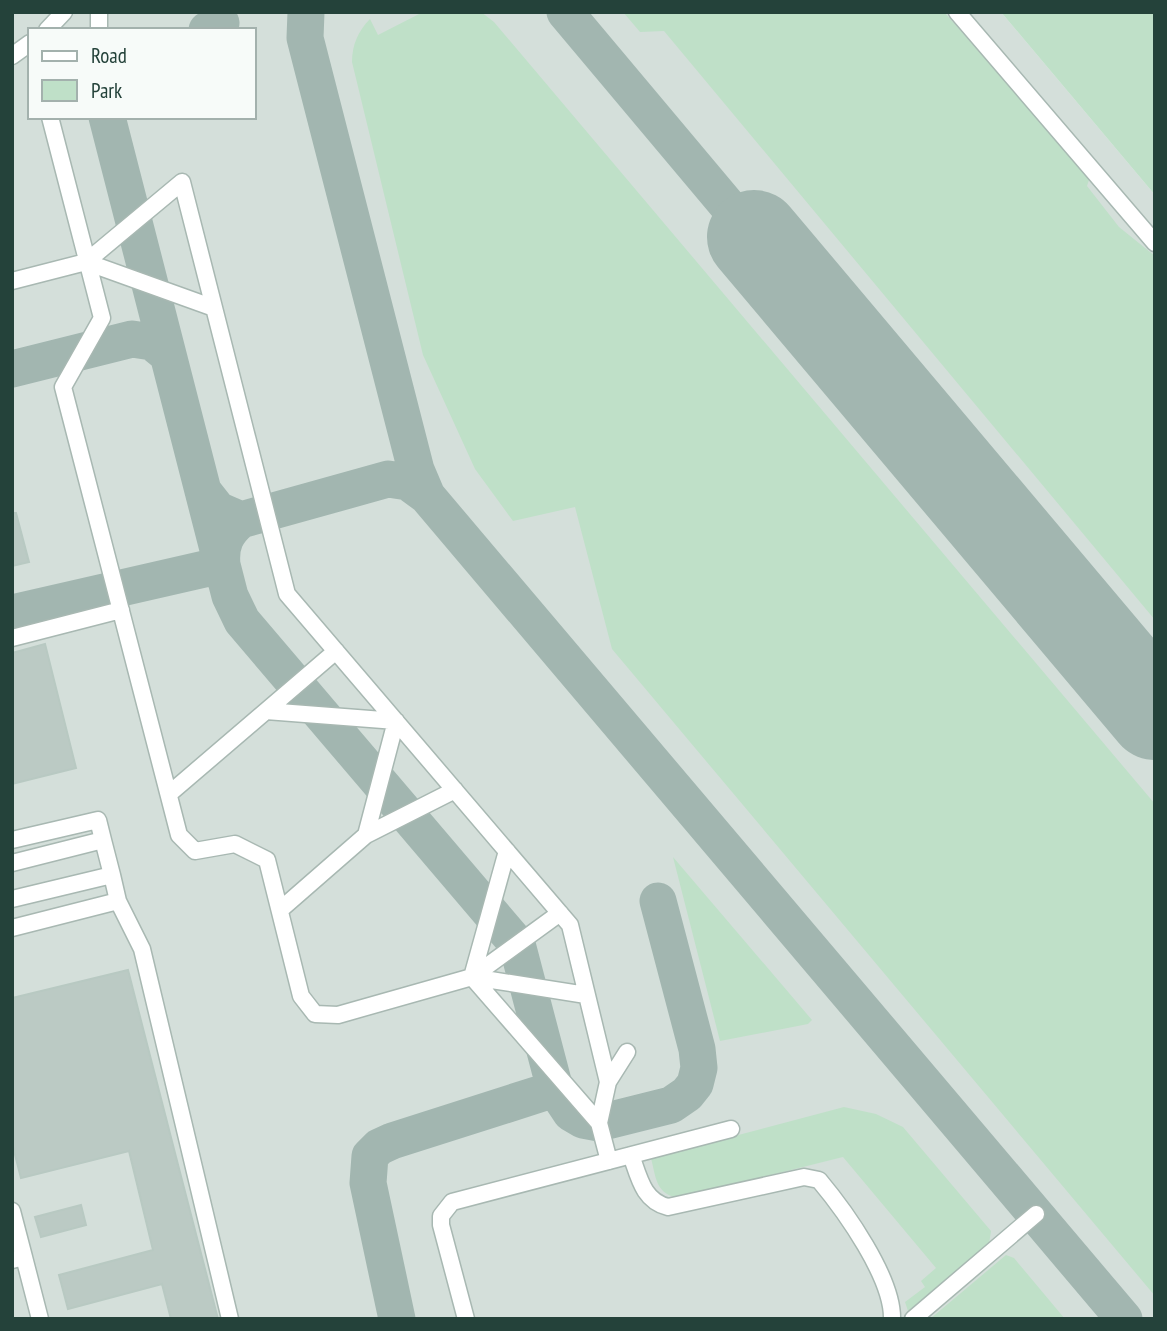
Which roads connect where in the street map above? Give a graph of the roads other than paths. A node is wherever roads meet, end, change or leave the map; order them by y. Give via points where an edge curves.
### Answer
1 (64, 12) edge
2 (957, 12) edge
3 (49, 28) edge
4 (28, 45) edge
5 (12, 57) edge
6 (50, 119) edge
7 (1155, 243) edge
8 (86, 262) junction
9 (12, 281) edge
10 (214, 308) junction
11 (121, 610) junction
12 (12, 638) edge
13 (336, 651) junction
14 (266, 711) junction
15 (396, 720) junction
16 (455, 790) junction
17 (169, 794) junction
18 (366, 835) junction
19 (12, 840) edge
20 (103, 840) junction
21 (507, 851) junction
22 (12, 863) edge
23 (112, 875) junction
24 (12, 899) edge
25 (118, 901) junction
26 (280, 910) junction
27 (560, 913) junction
28 (12, 928) edge
29 (472, 977) junction
30 (586, 995) junction
31 (627, 1052) dead end
32 (608, 1082) junction
33 (599, 1123) junction
34 (732, 1129) dead end
35 (631, 1155) junction
36 (609, 1161) junction
37 (12, 1211) edge
38 (1036, 1214) dead end
39 (18, 1259) edge
40 (40, 1319) edge
41 (230, 1319) edge
42 (466, 1319) edge
43 (892, 1319) edge
44 (914, 1319) edge

1 - 3 lane
2 - 7 lane
4 - 5 lane
6 - 8 lane
8 - 9 lane
8 - 10 lane
8 - 10 lane via 181,182
8 - 11 lane via 102,317 63,387
10 - 13 lane via 284,585
11 - 12 lane
11 - 17 lane
13 - 14 lane
13 - 15 lane
14 - 15 lane
14 - 17 lane
15 - 16 lane
15 - 18 lane
16 - 18 lane
16 - 21 lane
17 - 26 lane via 179,835 195,851 235,844 267,860
18 - 26 lane
19 - 20 lane via 98,820
20 - 22 lane
20 - 23 lane
21 - 27 lane
21 - 29 lane
23 - 24 lane
23 - 25 lane
25 - 28 lane
25 - 41 lane via 142,949
26 - 29 lane via 301,996 315,1014 338,1016
27 - 29 lane
27 - 30 lane via 570,925
29 - 30 lane
29 - 33 lane
30 - 32 lane
31 - 32 lane
32 - 33 lane
33 - 36 lane
34 - 35 lane
35 - 36 lane
35 - 43 lane via 645,1193 668,1208 804,1177 819,1180 874,1264 887,1290
36 - 42 lane via 465,1198 446,1208 441,1225
37 - 39 lane
38 - 44 lane
39 - 40 lane

